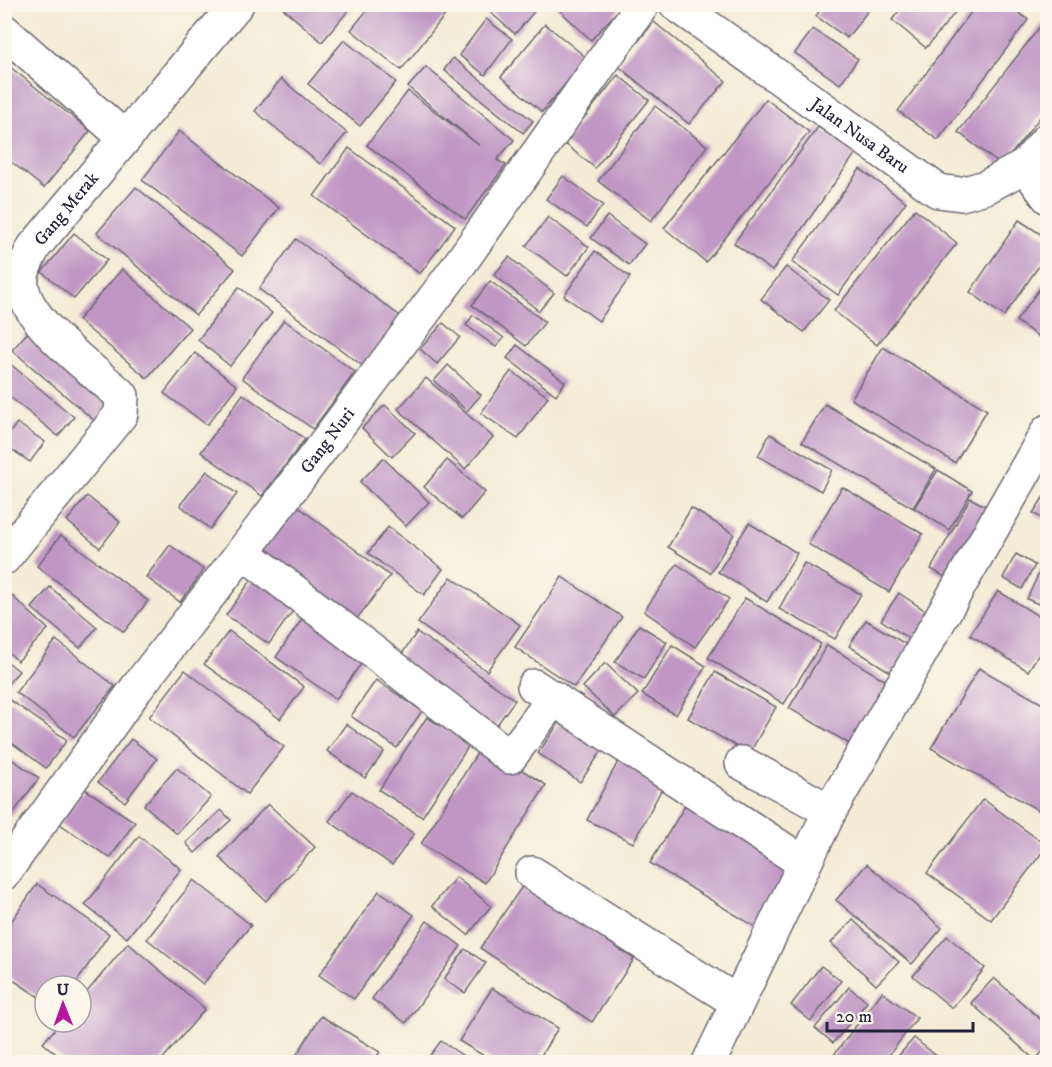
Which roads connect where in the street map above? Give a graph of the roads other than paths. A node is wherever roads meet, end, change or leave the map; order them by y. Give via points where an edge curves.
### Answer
1 (237, 4) edge
2 (643, 4) edge
3 (676, 4) edge
4 (4, 31) edge
5 (125, 138) junction
6 (1047, 139) edge
7 (1025, 166) junction
8 (1047, 197) edge
9 (1047, 431) edge
10 (243, 552) junction
11 (4, 558) edge
12 (742, 763) dead end
13 (830, 811) junction
14 (804, 863) junction
15 (4, 873) edge
16 (532, 873) dead end
17 (737, 1002) junction
18 (709, 1062) edge

1 - 5 street, Gang Merak
2 - 10 street, Gang Nuri via 454,272
3 - 7 street, Jalan Nusa Baru via 938,191 961,194 986,187
4 - 5 street
5 - 11 street, Gang Merak via 34,247 23,268 22,286 30,310 50,332 122,396 121,414
6 - 7 street
7 - 8 street
9 - 13 street
10 - 14 street via 510,757 544,692
10 - 15 street, Gang Nuri via 136,690
12 - 13 street
13 - 14 street
14 - 17 street
16 - 17 street
17 - 18 street

